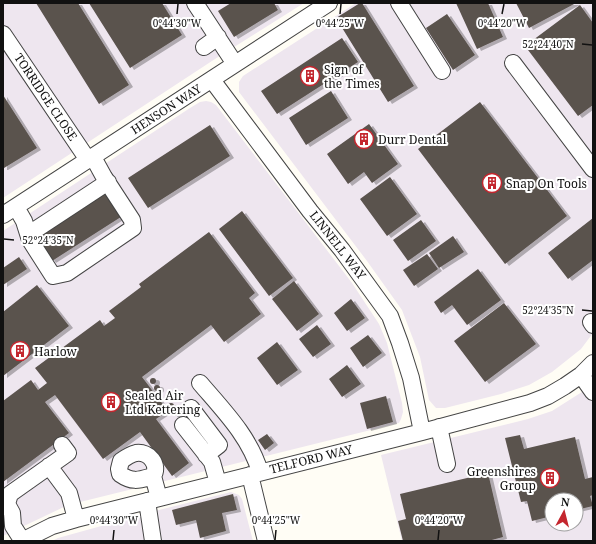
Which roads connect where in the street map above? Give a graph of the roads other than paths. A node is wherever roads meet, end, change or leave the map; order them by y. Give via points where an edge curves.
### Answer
1 (195, 3) edge
2 (329, 3) edge
3 (399, 3) edge
4 (3, 34) edge
5 (218, 37) junction
6 (204, 47) dead end
7 (513, 63) dead end
8 (235, 64) junction
9 (442, 71) dead end
10 (212, 80) junction
11 (91, 158) junction
12 (593, 169) edge
13 (108, 182) junction
14 (9, 211) edge
15 (29, 234) junction
16 (593, 363) edge
17 (581, 375) junction
18 (200, 383) dead end
19 (593, 392) edge
20 (191, 408) dead end
21 (183, 425) dead end
22 (439, 427) junction
23 (422, 432) junction
24 (62, 445) dead end
25 (206, 455) junction
26 (447, 464) dead end
27 (49, 466) junction
28 (255, 473) junction
29 (153, 476) dead end
30 (218, 483) junction
31 (153, 499) junction
32 (76, 519) junction
33 (41, 536) edge
34 (22, 541) edge
35 (153, 541) edge
36 (266, 541) edge

1 - 5 street
2 - 8 street, HENSON WAY
3 - 9 street
4 - 11 street, TORRIDGE CLOSE
5 - 6 street
5 - 8 street
7 - 12 street
8 - 10 street, HENSON WAY
10 - 11 street, HENSON WAY
10 - 23 street, LINNELL WAY via 390,316 411,378
11 - 13 street, TORRIDGE CLOSE
11 - 14 street, HENSON WAY
13 - 15 street
13 - 15 street, TORRIDGE CLOSE via 132,220 133,228 67,272 53,276 30,240
14 - 15 street via 24,220
16 - 17 street, TELFORD WAY
17 - 19 street
17 - 22 street, TELFORD WAY via 548,396 530,403
18 - 28 street via 233,421 255,456
20 - 25 street via 220,444
21 - 25 street
22 - 23 street, TELFORD WAY
22 - 26 street
23 - 28 street, TELFORD WAY
24 - 27 street via 68,453
25 - 30 street via 212,462
27 - 32 street via 69,493
27 - 34 street via 10,494 7,504 12,513 13,526
28 - 30 street, TELFORD WAY
28 - 36 street
29 - 31 street
30 - 31 street, TELFORD WAY
31 - 32 street, TELFORD WAY
31 - 35 street
32 - 33 street, TELFORD WAY
33 - 34 street, TELFORD WAY

